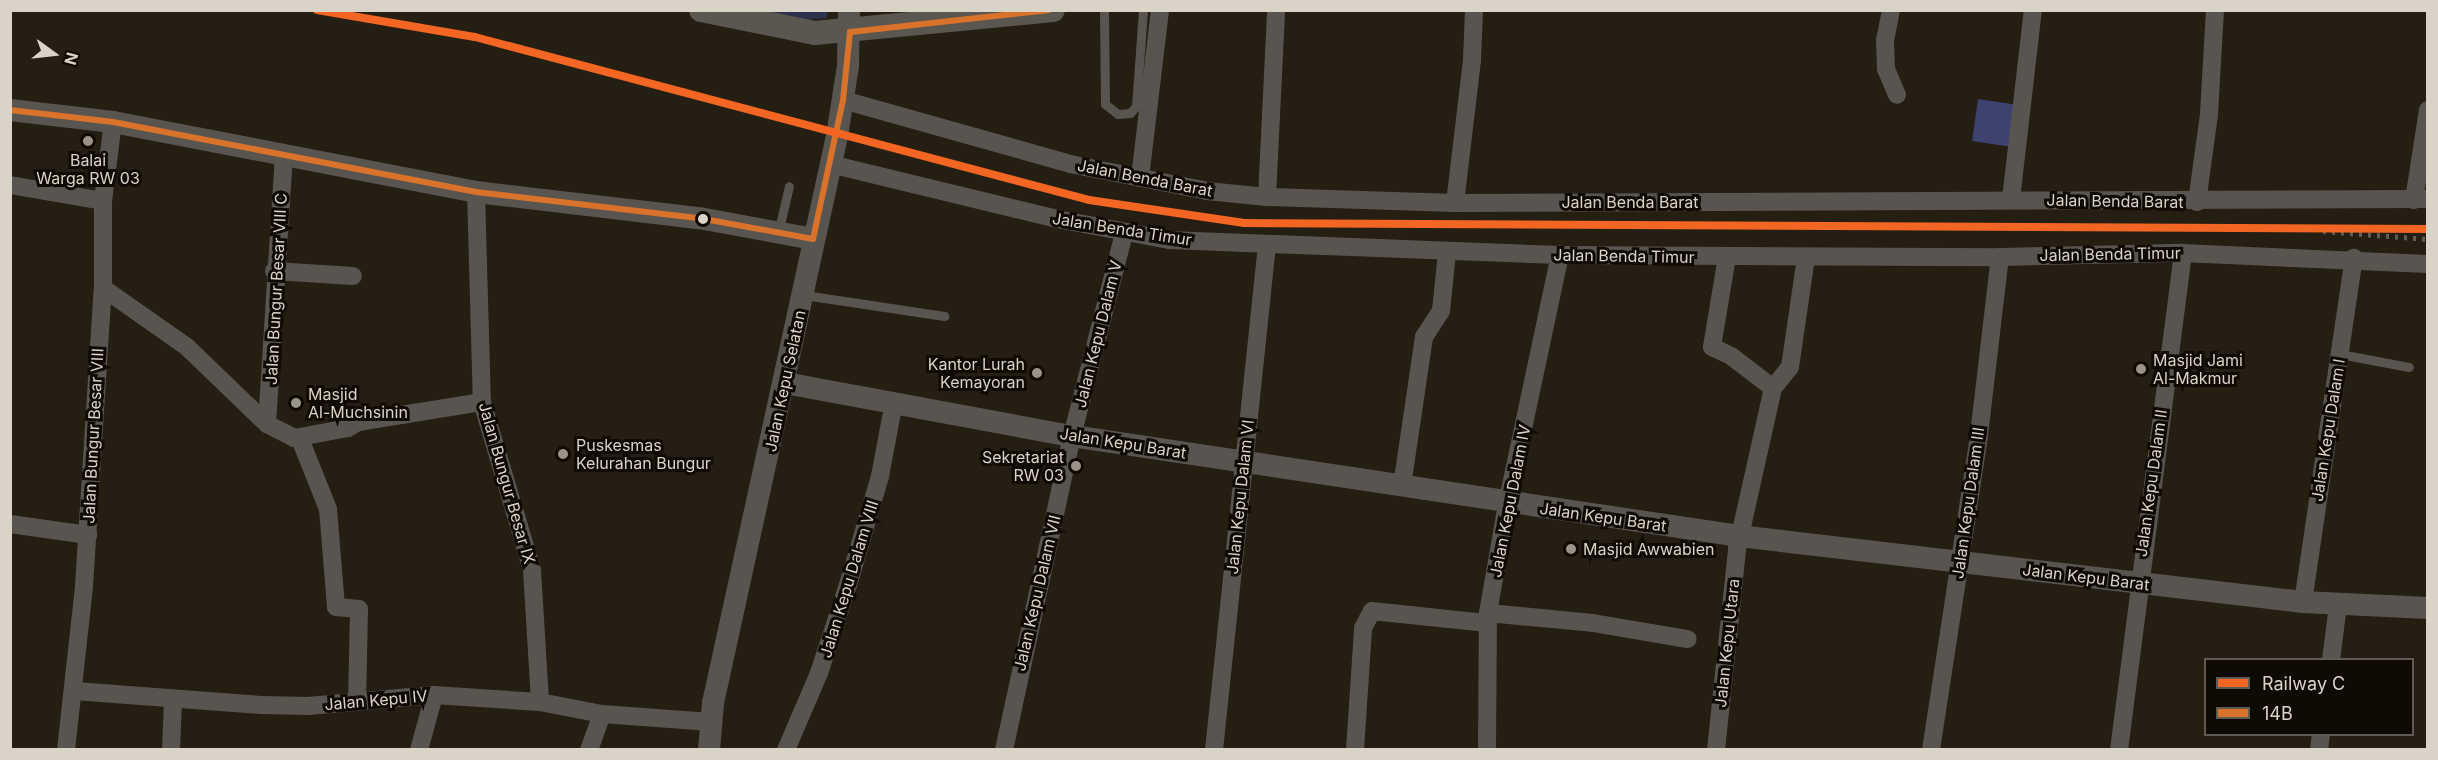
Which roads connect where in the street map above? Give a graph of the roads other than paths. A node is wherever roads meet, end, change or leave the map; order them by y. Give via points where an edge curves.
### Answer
1 (701, 10) edge
2 (1053, 10) edge
3 (1104, 10) edge
4 (1143, 10) edge
5 (1160, 10) edge
6 (1276, 10) edge
7 (1474, 10) edge
8 (1891, 10) edge
9 (2033, 10) edge
10 (2215, 10) edge
11 (1002, 13) edge
12 (849, 21) edge
13 (1898, 95) dead end
14 (843, 100) junction
15 (10, 110) edge
16 (2427, 110) edge
17 (113, 122) junction
18 (284, 154) junction
19 (830, 164) junction
20 (1140, 178) junction
21 (10, 185) edge
22 (789, 186) dead end
23 (476, 192) junction
24 (1267, 197) junction
25 (2011, 199) junction
26 (2421, 200) edge
27 (103, 201) junction
28 (2197, 202) junction
29 (1455, 203) junction
30 (1124, 232) junction
31 (778, 233) junction
32 (813, 239) junction
33 (1267, 245) junction
34 (1447, 253) junction
35 (2183, 253) junction
36 (1560, 255) junction
37 (2000, 256) junction
38 (1727, 257) junction
39 (1806, 257) junction
40 (2354, 258) junction
41 (2427, 264) edge
42 (274, 271) junction
43 (353, 276) dead end
44 (102, 288) junction
45 (804, 295) junction
46 (944, 316) dead end
47 (2340, 354) junction
48 (2409, 367) dead end
49 (785, 383) junction
50 (1773, 388) junction
51 (482, 402) junction
52 (894, 402) junction
53 (267, 423) junction
54 (1072, 436) junction
55 (300, 439) junction
56 (1243, 461) junction
57 (1402, 486) junction
58 (1507, 504) junction
59 (10, 524) edge
60 (88, 534) junction
61 (1739, 536) junction
62 (1960, 562) junction
63 (2138, 583) junction
64 (2303, 602) junction
65 (2338, 605) junction
66 (2427, 608) edge
67 (1487, 618) junction
68 (1688, 639) dead end
69 (2331, 658) edge
70 (75, 691) junction
71 (434, 695) junction
72 (173, 700) junction
73 (357, 702) junction
74 (540, 702) junction
75 (602, 714) junction
76 (711, 722) junction
77 (66, 750) edge
78 (171, 750) edge
79 (419, 750) edge
80 (589, 750) edge
81 (709, 750) edge
82 (786, 750) edge
83 (1004, 750) edge
84 (1214, 750) edge
85 (1355, 750) edge
86 (1487, 750) edge
87 (1716, 750) edge
88 (1931, 750) edge
89 (2119, 750) edge

1 - 12 main road via 815,33
2 - 11 main road
3 - 4 lane via 1105,104 1118,114 1130,113 1136,106
5 - 20 street
6 - 24 street
7 - 29 street
8 - 13 street via 1885,40 1886,69
9 - 25 street
10 - 28 street via 2209,114
11 - 12 main road
12 - 14 street, Jalan Kepu Selatan
14 - 19 street, Jalan Kepu Selatan
14 - 20 street, Jalan Benda Barat via 1070,164
15 - 17 street
16 - 26 street
17 - 18 street
17 - 27 street, Jalan Bungur Besar VIII
18 - 23 street
18 - 42 street, Jalan Bungur Besar VIII C
19 - 30 street, Jalan Benda Timur
19 - 32 street, Jalan Kepu Selatan
20 - 24 street, Jalan Benda Barat
21 - 27 street
22 - 31 lane
23 - 31 street via 699,218
23 - 51 street, Jalan Bungur Besar IX
24 - 29 street, Jalan Benda Barat
25 - 28 street, Jalan Benda Barat
25 - 29 street, Jalan Benda Barat
26 - 28 street, Jalan Benda Barat
27 - 44 street, Jalan Bungur Besar VIII
30 - 33 street, Jalan Benda Timur via 1169,240
30 - 54 street, Jalan Kepu Dalam V
31 - 32 street
32 - 45 street, Jalan Kepu Selatan
33 - 34 street, Jalan Benda Timur
33 - 56 street, Jalan Kepu Dalam VI
34 - 36 street, Jalan Benda Timur
34 - 57 street via 1441,311 1424,337
35 - 37 street, Jalan Benda Timur
35 - 40 street, Jalan Benda Timur
35 - 63 street, Jalan Kepu Dalam II
36 - 38 street, Jalan Benda Timur
36 - 58 street, Jalan Kepu Dalam IV
37 - 39 street, Jalan Benda Timur
37 - 62 street, Jalan Kepu Dalam III
38 - 39 street, Jalan Benda Timur
38 - 50 street via 1712,347 1731,356
39 - 50 street via 1790,367
40 - 41 street, Jalan Benda Timur
40 - 47 street, Jalan Kepu Dalam I
42 - 43 street
42 - 53 street, Jalan Bungur Besar VIII C
44 - 53 street via 187,347
44 - 60 street, Jalan Bungur Besar VIII
45 - 46 lane
45 - 49 street, Jalan Kepu Selatan
47 - 48 lane
47 - 64 street, Jalan Kepu Dalam I
49 - 52 street, Jalan Kepu Barat
49 - 76 street, Jalan Kepu Selatan
50 - 61 street, Jalan Kepu Utara
51 - 55 street via 358,422
51 - 74 street, Jalan Bungur Besar IX via 528,549
52 - 54 street, Jalan Kepu Barat
52 - 82 street, Jalan Kepu Dalam VIII via 880,476 848,585 819,673
53 - 55 street
54 - 56 street, Jalan Kepu Barat
54 - 83 street, Jalan Kepu Dalam VII
55 - 73 street via 328,509 337,608 358,609
56 - 57 street, Jalan Kepu Barat
56 - 84 street, Jalan Kepu Dalam VI
57 - 58 street, Jalan Kepu Barat
58 - 61 street, Jalan Kepu Barat
58 - 67 street, Jalan Kepu Dalam IV
59 - 60 street
60 - 70 street, Jalan Bungur Besar VIII
61 - 62 street, Jalan Kepu Barat
61 - 87 street, Jalan Kepu Utara
62 - 63 street, Jalan Kepu Barat
62 - 88 street, Jalan Kepu Dalam III
63 - 64 street, Jalan Kepu Barat
63 - 89 street, Jalan Kepu Dalam II
64 - 65 street, Jalan Kepu Barat
65 - 66 street, Jalan Kepu Barat
65 - 69 street
67 - 68 street via 1593,623
67 - 85 street via 1372,611 1363,628
67 - 86 street, Jalan Kepu Dalam IV
70 - 72 street, Jalan Kepu IV
70 - 77 street, Jalan Bungur Besar VIII
71 - 73 street, Jalan Kepu IV
71 - 74 street, Jalan Kepu IV
71 - 79 street
72 - 73 street, Jalan Kepu IV via 308,706
72 - 78 street
74 - 75 street, Jalan Kepu IV
75 - 76 street, Jalan Kepu IV
75 - 80 street
76 - 81 street, Jalan Kepu Selatan

